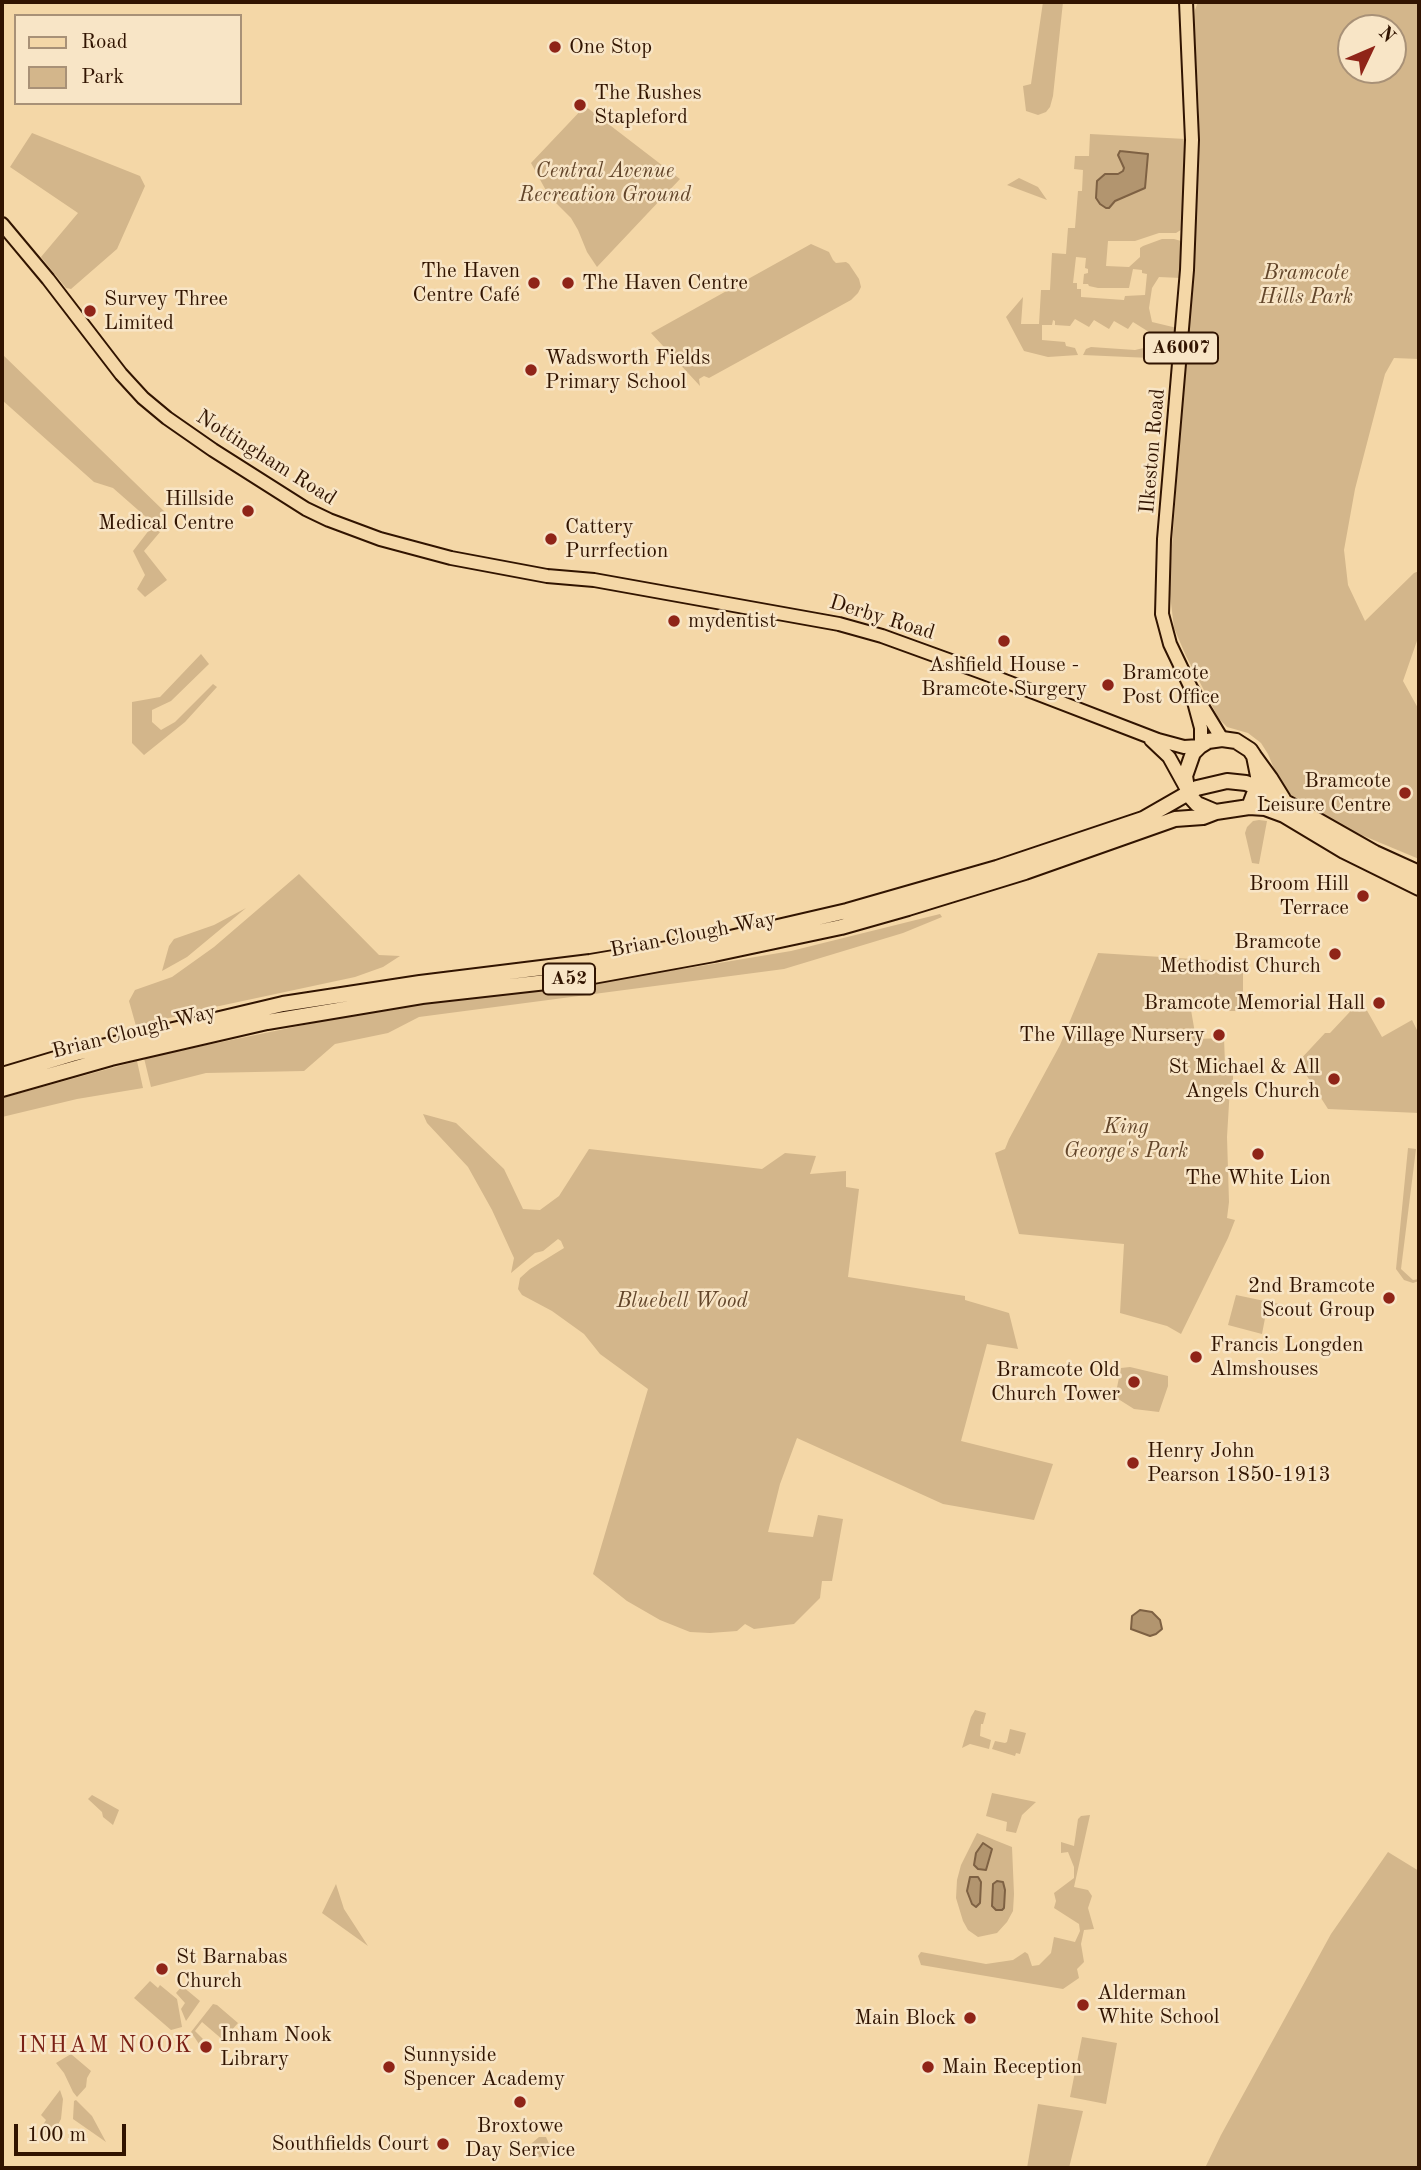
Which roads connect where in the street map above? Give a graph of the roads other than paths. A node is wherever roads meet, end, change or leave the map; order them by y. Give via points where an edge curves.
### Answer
1 (1186, 2) edge
2 (2, 224) edge
3 (594, 580) joint
4 (1191, 688) junction
5 (1146, 736) junction
6 (1222, 738) junction
7 (1200, 745) junction
8 (1254, 755) junction
9 (1258, 787) junction
10 (1186, 790) junction
11 (1286, 803) junction
12 (1250, 807) junction
13 (1218, 812) junction
14 (1419, 873) edge
15 (1419, 888) edge
16 (2, 1075) edge
17 (2, 1089) edge

1 - 4 main road, Ilkeston Road / A6007 via 1192,140 1187,270 1162,598 1170,644
2 - 3 main road, Nottingham Road via 143,398 213,450 306,509 380,540 451,558
3 - 5 main road, Derby Road via 839,624 882,636
4 - 6 main road, Ilkeston Road / A6007
4 - 7 main road, Ilkeston Road / A6007 via 1201,728
5 - 7 main road, Derby Road via 1177,746
5 - 10 main road, Derby Road via 1169,757
6 - 7 highway
6 - 8 highway via 1244,745
7 - 10 highway via 1186,769
8 - 9 highway
8 - 11 highway, A52
9 - 10 highway, A52 via 1227,781
9 - 11 highway, A52
9 - 12 highway
10 - 13 highway via 1197,804
10 - 16 highway, Brian Clough Way / A52 via 1143,819 998,868 847,911 726,939 590,962 283,1004
11 - 14 highway, A52
12 - 13 highway, A52
12 - 15 highway, A52 via 1284,815
13 - 17 highway, Brian Clough Way / A52 via 1175,819 1026,872 841,926 582,978 422,996 267,1022

